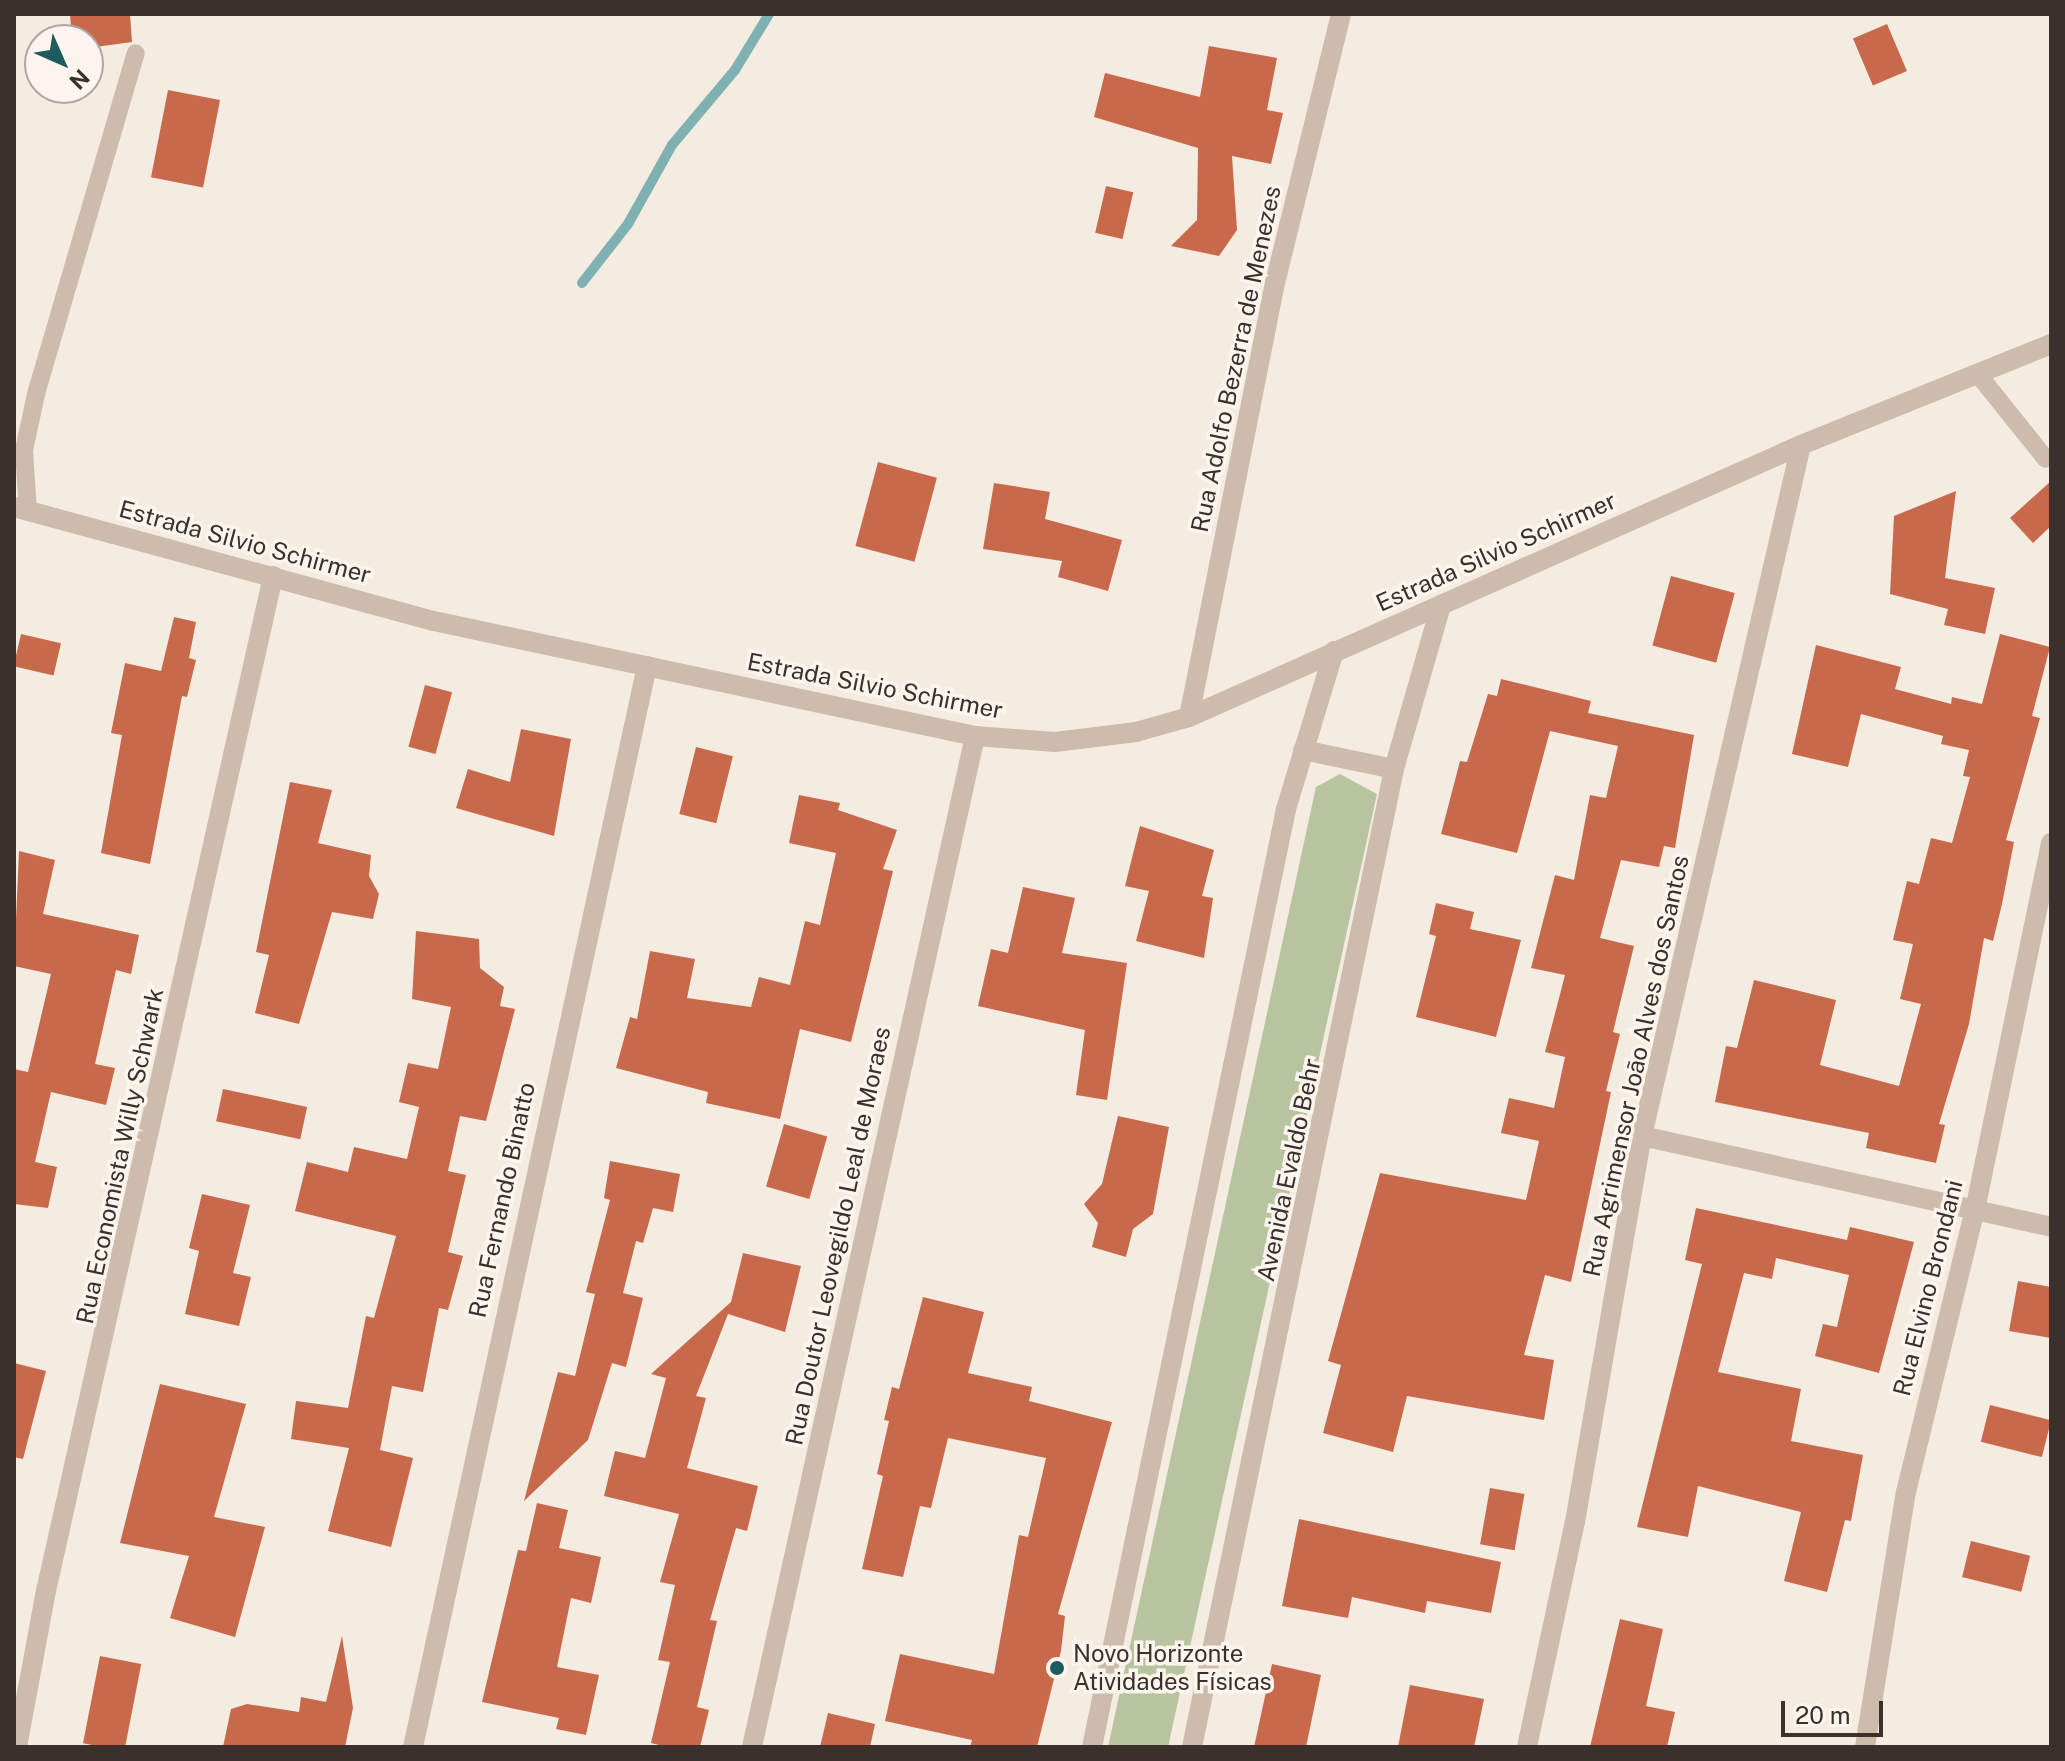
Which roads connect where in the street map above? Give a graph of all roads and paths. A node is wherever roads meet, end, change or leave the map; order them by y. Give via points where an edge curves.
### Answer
1 (1341, 14) edge
2 (136, 53) dead end
3 (2051, 344) edge
4 (1977, 373) junction
5 (1801, 445) junction
6 (2046, 459) dead end
7 (21, 509) edge
8 (273, 576) junction
9 (1441, 605) junction
10 (1334, 651) junction
11 (647, 666) junction
12 (1189, 717) junction
13 (975, 736) junction
14 (1303, 750) junction
15 (1394, 769) junction
16 (2051, 843) edge
17 (1642, 1136) junction
18 (1975, 1210) junction
19 (2051, 1227) edge
20 (17, 1747) edge
21 (413, 1747) edge
22 (752, 1747) edge
23 (1092, 1747) edge
24 (1192, 1747) edge
25 (1527, 1747) edge
26 (1865, 1747) edge

1 - 12 street, Rua Adolfo Bezerra de Menezes via 1275,283
2 - 7 lane via 36,394 24,450
3 - 4 street, Estrada Silvio Schirmer
4 - 5 street, Estrada Silvio Schirmer
4 - 6 lane
5 - 9 street, Estrada Silvio Schirmer
5 - 17 street, Rua Agrimensor João Alves dos Santos
7 - 8 street, Estrada Silvio Schirmer
8 - 11 street, Estrada Silvio Schirmer via 434,621
8 - 20 street, Rua Economista Willy Schwark via 46,1591
9 - 10 street, Estrada Silvio Schirmer
9 - 15 street, Avenida Evaldo Behr
10 - 12 street, Estrada Silvio Schirmer
10 - 14 street
11 - 13 street, Estrada Silvio Schirmer
11 - 21 street, Rua Fernando Binatto
12 - 13 street, Estrada Silvio Schirmer via 1136,732 1055,742
13 - 22 street, Rua Doutor Leovegildo Leal de Moraes
14 - 15 street
14 - 23 street
15 - 24 street, Avenida Evaldo Behr
16 - 18 street, Rua Elvino Brondani
17 - 18 street
17 - 25 street, Rua Agrimensor João Alves dos Santos via 1575,1522
18 - 19 street
18 - 26 street, Rua Elvino Brondani via 1906,1492

